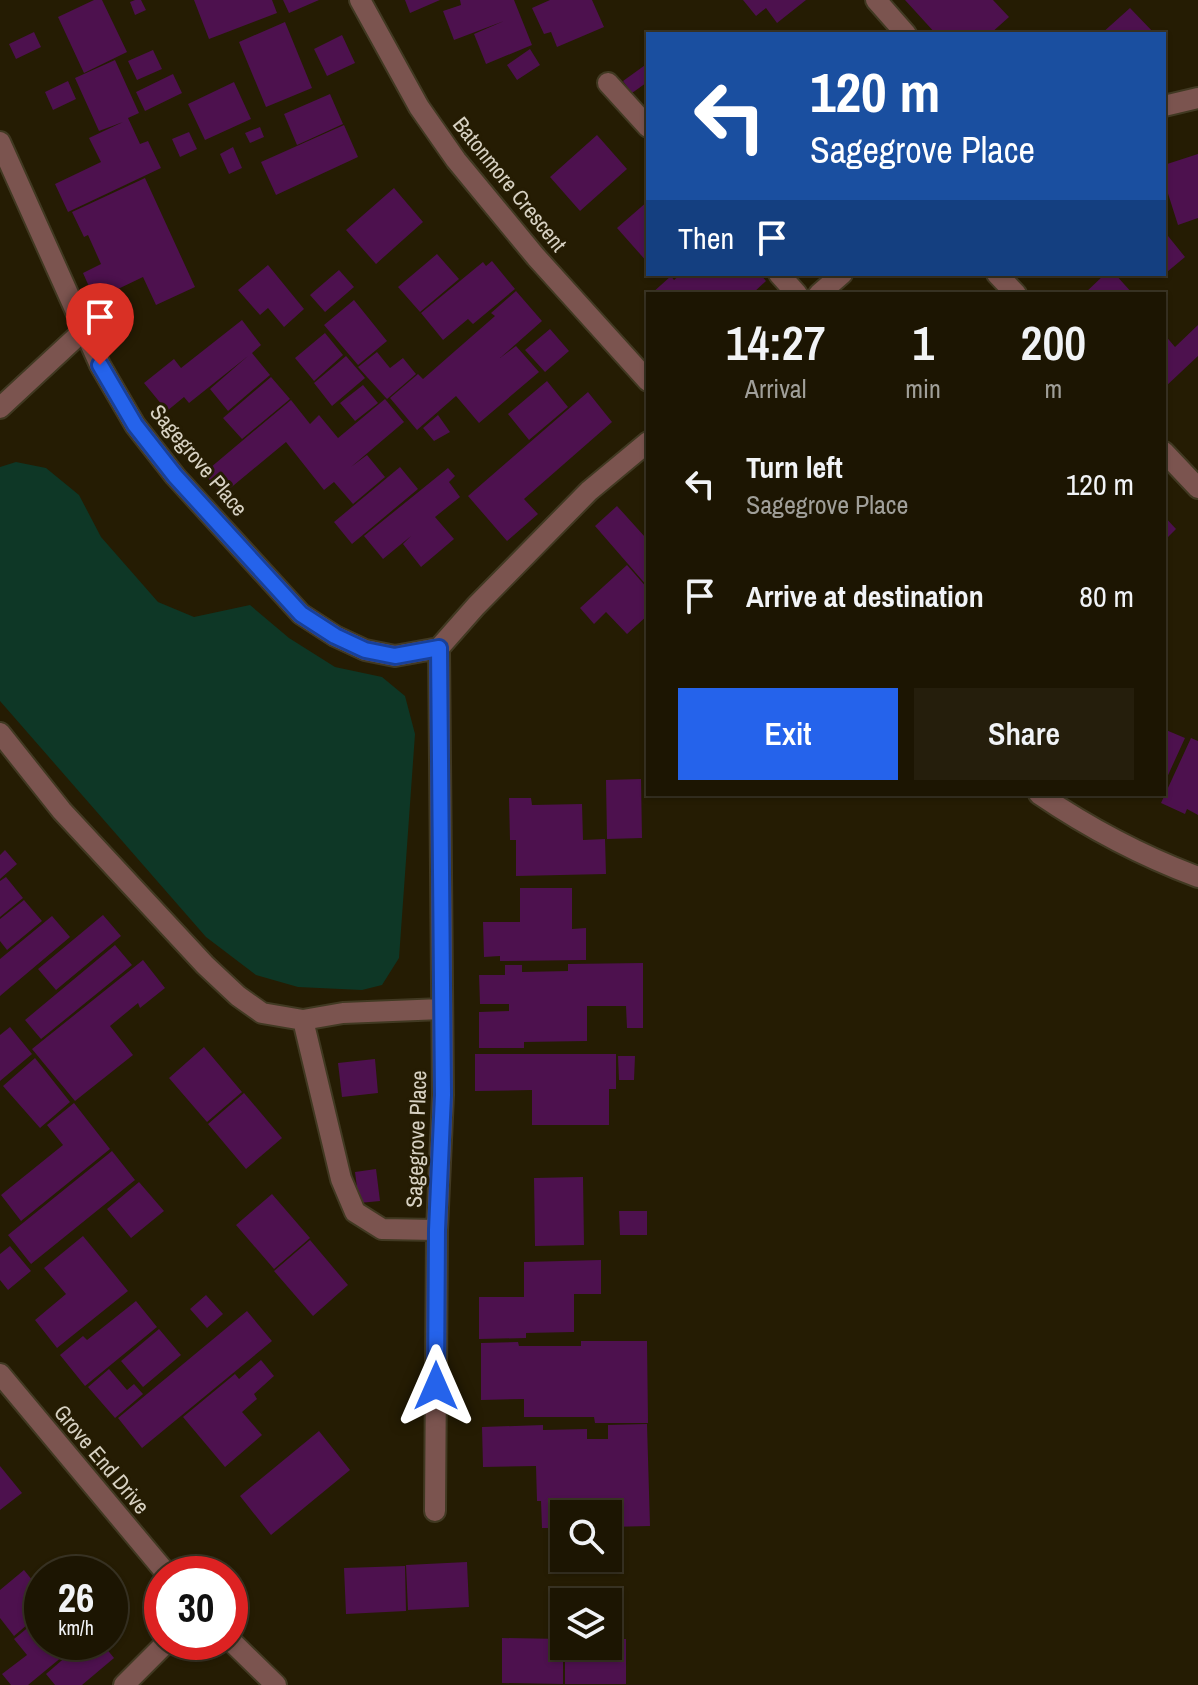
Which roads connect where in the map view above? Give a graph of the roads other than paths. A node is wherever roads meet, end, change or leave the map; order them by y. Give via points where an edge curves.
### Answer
1 (360, 0) edge
2 (876, 0) edge
3 (904, 32) edge
4 (608, 83) dead end
5 (1198, 98) edge
6 (1166, 106) edge
7 (646, 125) edge
8 (0, 142) edge
9 (781, 276) edge
10 (840, 276) edge
11 (999, 276) edge
12 (795, 292) edge
13 (821, 292) edge
14 (1014, 292) edge
15 (84, 330) junction
16 (646, 379) edge
17 (0, 408) edge
18 (646, 444) edge
19 (1166, 454) edge
20 (1198, 488) edge
21 (439, 648) junction
22 (0, 733) edge
23 (1042, 796) edge
24 (1198, 877) edge
25 (442, 1009) junction
26 (303, 1020) junction
27 (437, 1230) junction
28 (0, 1374) edge
29 (435, 1511) dead end
30 (152, 1556) edge
31 (248, 1658) edge
32 (149, 1660) edge
33 (124, 1685) edge
34 (276, 1685) edge

1 - 16 street, Batonmore Crescent via 419,107 456,160
2 - 3 street
4 - 7 street
5 - 6 street
8 - 15 street, Sagegrove Place
9 - 12 street
10 - 13 street
11 - 14 street
15 - 17 street
15 - 21 street, Sagegrove Place via 135,425 301,614 365,650 395,656
18 - 21 street via 589,491
19 - 20 street
21 - 25 street, Sagegrove Place
22 - 26 street via 62,811 227,986 262,1013
23 - 24 street via 1078,820
25 - 26 street
25 - 27 street, Sagegrove Place
26 - 27 street via 341,1179 355,1212 382,1229
27 - 29 street, Sagegrove Place
28 - 30 street, Grove End Drive
31 - 34 street
32 - 33 street

